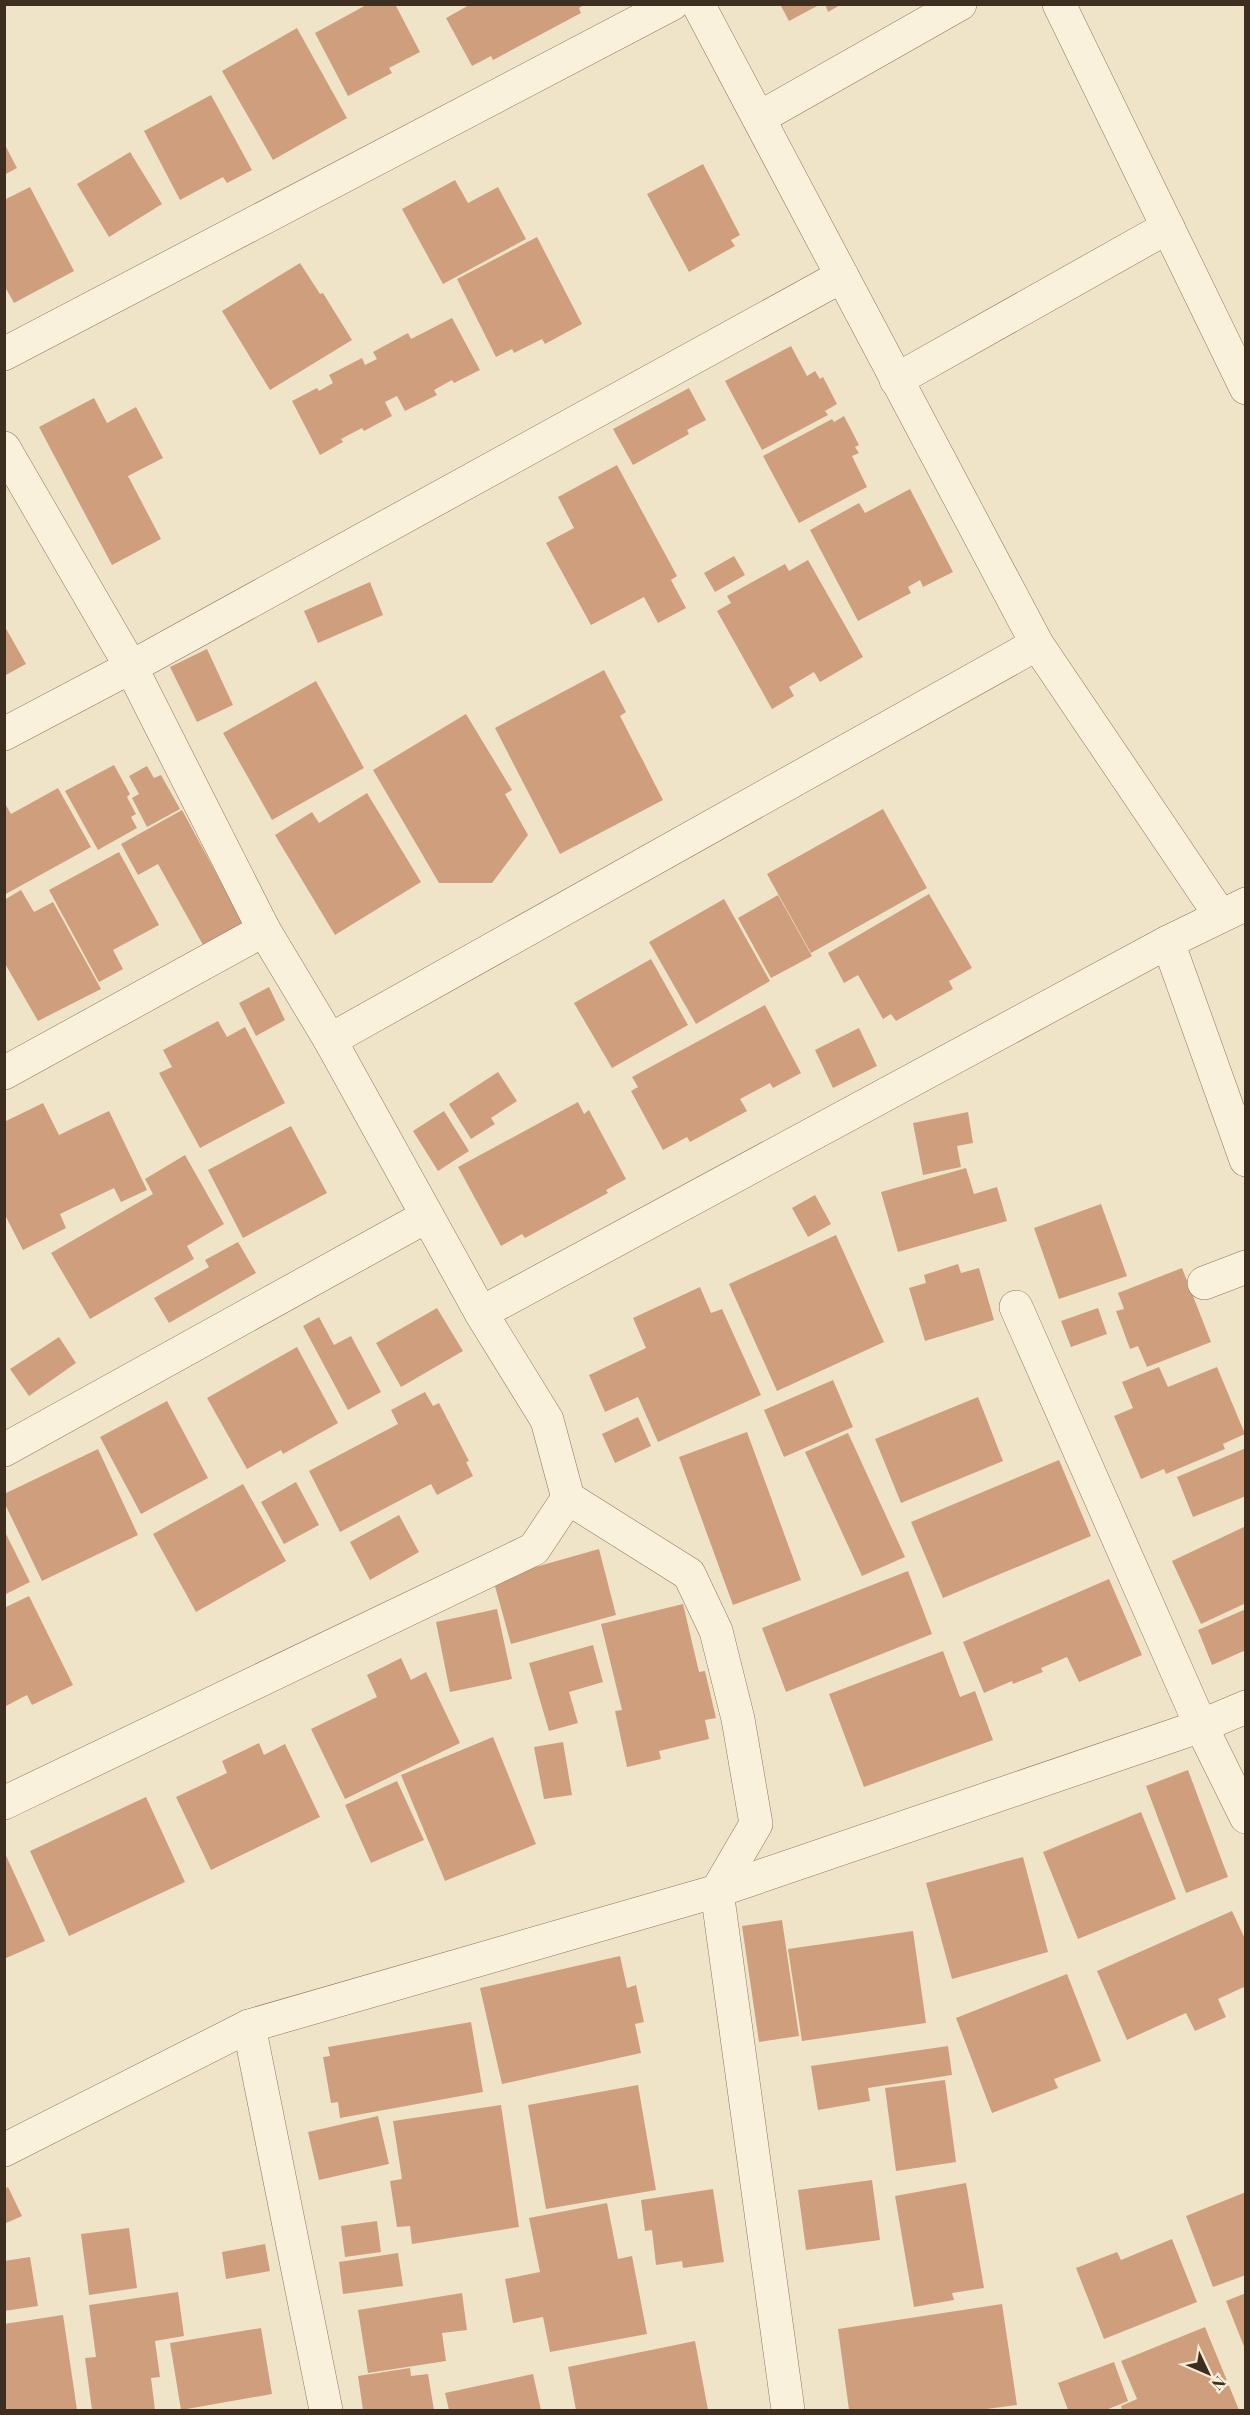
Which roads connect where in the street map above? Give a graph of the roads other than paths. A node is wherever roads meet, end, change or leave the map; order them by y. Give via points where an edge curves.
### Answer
1 (672, 4) edge
2 (698, 4) edge
3 (960, 4) edge
4 (1059, 4) edge
5 (759, 118) junction
6 (1168, 227) junction
7 (842, 276) junction
8 (4, 354) edge
9 (896, 380) junction
10 (1245, 388) edge
11 (4, 448) edge
12 (1037, 644) junction
13 (131, 667) junction
14 (4, 734) edge
15 (1233, 909) edge
16 (264, 930) junction
17 (1168, 942) junction
18 (330, 1040) junction
19 (4, 1073) edge
20 (1245, 1160) edge
21 (427, 1216) junction
22 (1245, 1267) edge
23 (1204, 1283) dead end
24 (1016, 1307) dead end
25 (481, 1312) junction
26 (4, 1450) edge
27 (568, 1498) junction
28 (1245, 1707) edge
29 (1201, 1726) junction
30 (4, 1803) edge
31 (1245, 1817) edge
32 (717, 1891) junction
33 (249, 2026) junction
34 (4, 2150) edge
35 (326, 2410) edge
36 (788, 2410) edge

1 - 8 street
2 - 5 street
3 - 5 street
4 - 6 street
5 - 7 street
6 - 9 street
6 - 10 street
7 - 9 street
7 - 13 street
9 - 12 street
11 - 13 street
12 - 15 street
12 - 18 street
13 - 14 street
13 - 16 street
15 - 17 street
16 - 18 street
16 - 19 street
17 - 20 street
17 - 25 street
18 - 21 street
21 - 25 street
21 - 26 street
22 - 23 street
24 - 29 street
25 - 27 street via 547,1420
27 - 30 street via 534,1549
27 - 32 street via 689,1574 716,1631 738,1719 756,1824
28 - 29 street
29 - 31 street
29 - 32 street
32 - 33 street
32 - 36 street
33 - 34 street
33 - 35 street

